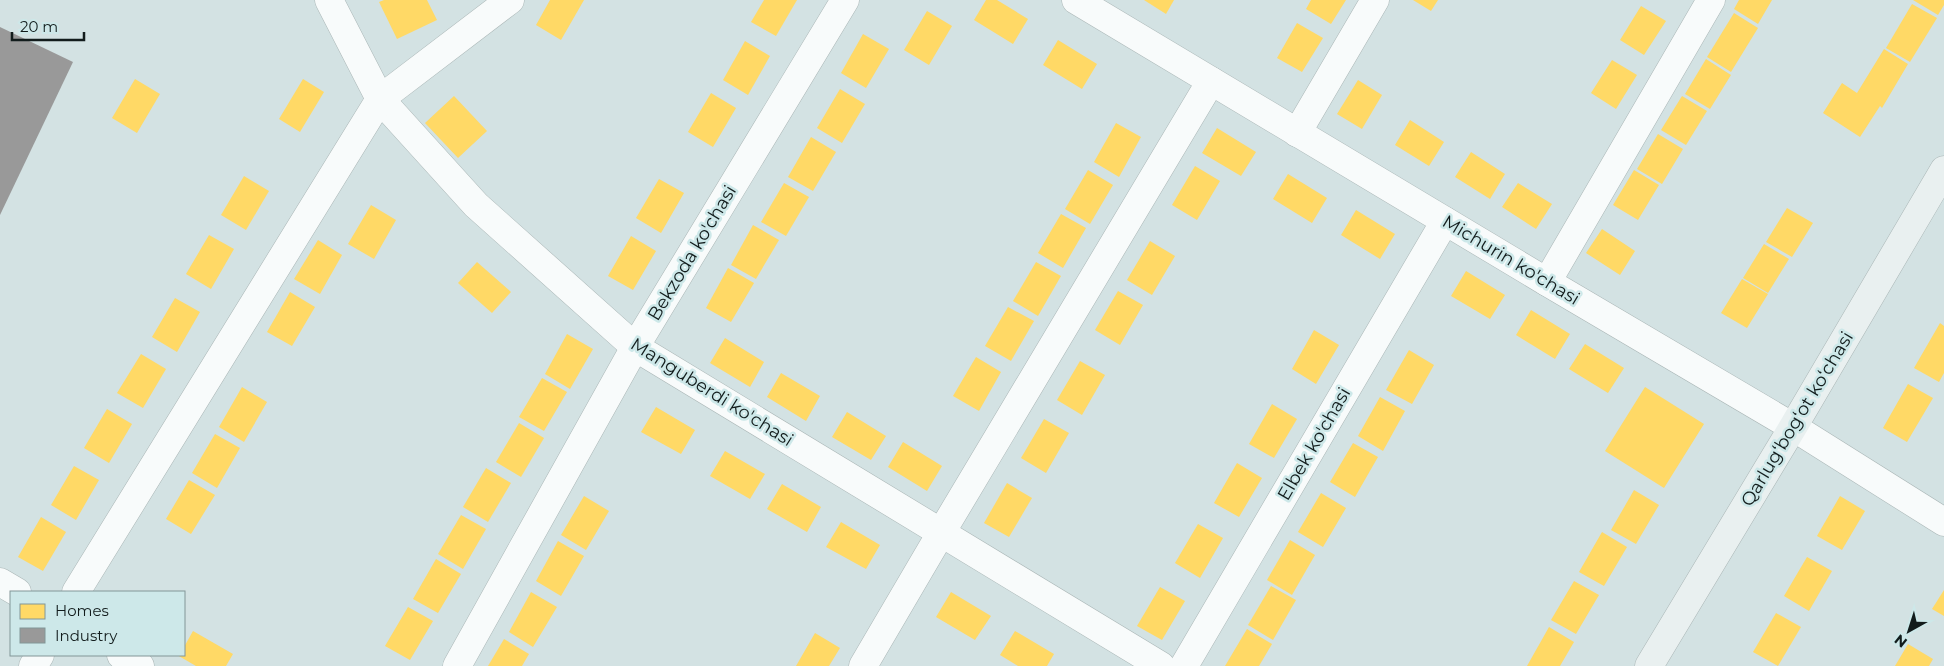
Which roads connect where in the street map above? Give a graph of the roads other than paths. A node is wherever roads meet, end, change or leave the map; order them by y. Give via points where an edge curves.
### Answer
1 (329, 0) edge
2 (510, 0) edge
3 (845, 0) edge
4 (1375, 0) edge
5 (1710, 0) edge
6 (1089, 3) edge
7 (1211, 81) junction
8 (380, 99) junction
9 (1297, 133) junction
10 (1944, 170) edge
11 (1445, 221) junction
12 (1547, 282) junction
13 (635, 347) junction
14 (1793, 427) junction
15 (1944, 522) edge
16 (941, 533) junction
17 (0, 582) edge
18 (15, 591) edge
19 (77, 591) edge
20 (123, 656) edge
21 (140, 666) edge
22 (457, 666) edge
23 (863, 666) edge
24 (1161, 666) edge
25 (1184, 666) edge
26 (1649, 666) edge

1 - 8 street, Manguberdi ko'chasi
2 - 8 street
3 - 13 street, Bekzoda ko'chasi
4 - 9 street
5 - 12 street
6 - 7 street, Michurin ko'chasi
7 - 9 street, Michurin ko'chasi
7 - 16 street
8 - 13 street, Manguberdi ko'chasi via 476,205
8 - 19 street
9 - 11 street, Michurin ko'chasi
10 - 14 main road, Qarlug‘bog‘ot ko‘chasi
11 - 12 street, Michurin ko'chasi
11 - 25 street, Elbek ko'chasi
12 - 14 street, Michurin ko'chasi
13 - 16 street, Manguberdi ko'chasi
13 - 22 street, Bekzoda ko'chasi
14 - 15 street, Michurin ko'chasi
14 - 26 main road, Qarlug‘bog‘ot ko‘chasi
16 - 23 street
16 - 24 street, Manguberdi ko'chasi
17 - 18 street
20 - 21 street

